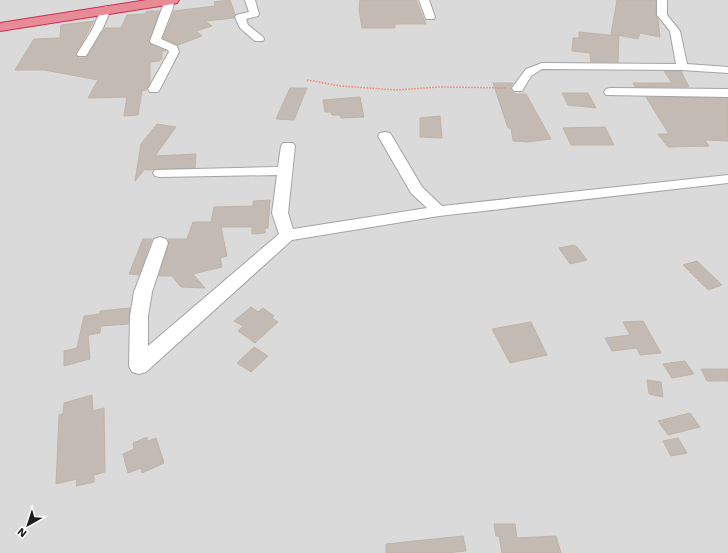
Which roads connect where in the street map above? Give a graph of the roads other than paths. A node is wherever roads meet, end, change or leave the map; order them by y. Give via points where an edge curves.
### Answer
1 (169, 0) edge
2 (173, 0) edge
3 (250, 0) edge
4 (424, 0) edge
5 (662, 0) edge
6 (109, 4) edge
7 (430, 17) dead end
8 (0, 18) edge
9 (0, 27) edge
10 (259, 39) dead end
11 (82, 54) dead end
12 (682, 67) junction
13 (728, 70) edge
14 (518, 88) road end
15 (154, 89) dead end
16 (610, 92) dead end
17 (728, 93) edge
18 (385, 136) dead end
19 (288, 146) dead end
20 (286, 171) junction
21 (160, 173) dead end
22 (728, 178) edge
23 (439, 211) junction
24 (287, 235) junction
25 (160, 243) dead end

1 - 2 highway
1 - 6 highway
1 - 15 street via 155,41 171,46 174,52
3 - 10 street via 254,14 240,17 244,26
4 - 7 street
5 - 12 street via 662,15 675,31
6 - 8 highway
6 - 9 highway
6 - 11 street
12 - 13 street
12 - 14 street via 535,67 527,73
16 - 17 street
18 - 23 street via 416,190
19 - 20 street
20 - 21 street
20 - 24 street via 280,213
22 - 23 street
23 - 24 street
24 - 25 street via 139,366 143,292

